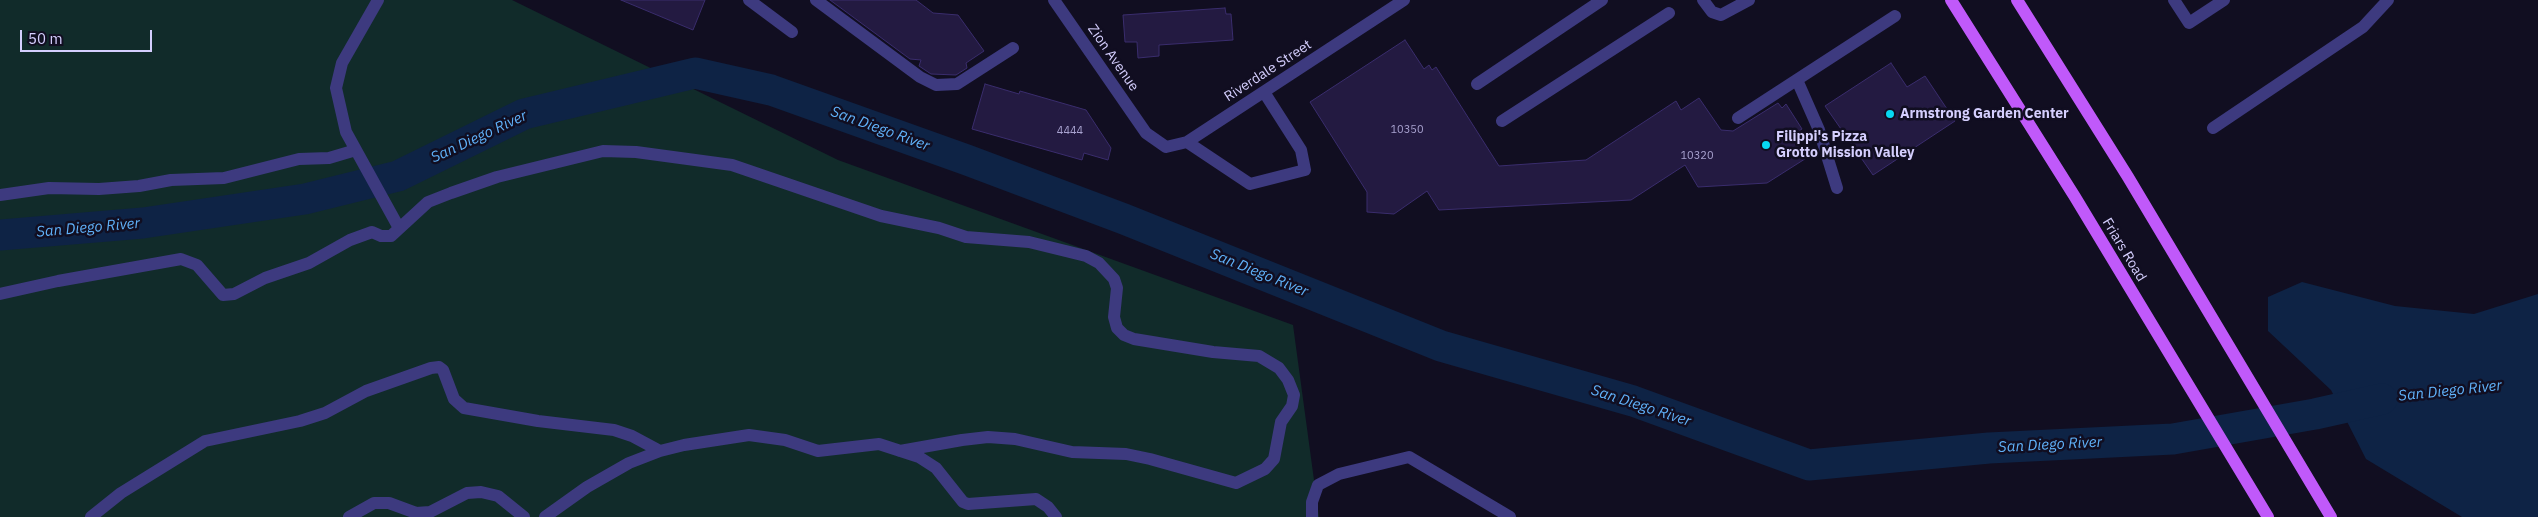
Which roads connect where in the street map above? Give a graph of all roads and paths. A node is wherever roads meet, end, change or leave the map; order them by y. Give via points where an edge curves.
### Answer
1 (378, 0) edge
2 (749, 0) edge
3 (816, 0) edge
4 (1054, 0) edge
5 (1404, 0) edge
6 (1602, 0) edge
7 (1702, 0) edge
8 (1749, 0) edge
9 (1951, 0) edge
10 (2017, 0) edge
11 (2174, 0) edge
12 (2224, 0) edge
13 (2388, 0) edge
14 (1669, 12) dead end
15 (1895, 16) dead end
16 (792, 32) dead end
17 (1013, 48) dead end
18 (1797, 80) junction
19 (1477, 84) dead end
20 (1264, 92) junction
21 (1738, 118) dead end
22 (1502, 121) dead end
23 (2213, 128) dead end
24 (1146, 133) joint
25 (1187, 142) junction
26 (358, 153) junction
27 (1837, 188) dead end
28 (0, 195) edge
29 (397, 223) junction
30 (0, 294) edge
31 (660, 451) junction
32 (900, 451) junction
33 (91, 517) edge
34 (349, 517) edge
35 (524, 517) edge
36 (545, 517) edge
37 (1056, 517) edge
38 (1312, 517) edge
39 (1510, 517) edge
40 (2268, 517) edge
41 (2331, 517) edge

1 - 26 street via 342,63 336,88 346,132
2 - 16 street
3 - 17 street via 920,78 936,85 957,84
4 - 24 street, Zion Avenue
5 - 20 street, Riverdale Street
6 - 19 street
7 - 8 street via 1712,12 1721,15
9 - 40 main road, Friars Road via 2075,197
10 - 41 main road via 2128,176
11 - 12 street via 2189,23
13 - 23 street via 2363,27
14 - 22 street
15 - 18 street
18 - 21 street
18 - 27 street via 1819,130
20 - 25 street, Riverdale Street
20 - 25 street via 1301,150 1305,170 1250,184
24 - 25 street, Riverdale Street via 1166,147
26 - 28 street via 299,159 224,178 170,180 99,190 49,188
26 - 29 street
29 - 30 street via 391,236 372,232 350,240 309,263 265,278 228,296 215,288 197,265 181,259
29 - 32 street via 428,202 451,193 497,177 603,151 636,152 732,165 881,216 966,237 1029,242 1086,256 1099,263 1114,279 1117,288 1114,317 1117,328 1124,335 1213,352 1259,356 1279,368 1294,395 1292,406 1281,422 1274,458 1265,469 1236,483 1126,454 1072,452 1015,439 988,437
31 - 32 street via 765,435 818,451 879,444
31 - 33 street via 614,430 464,408 454,399 443,370 430,368 366,391 325,413 205,441
31 - 36 street via 608,474
32 - 37 street via 936,468 963,502 1036,499
34 - 35 street via 374,503 389,503 416,513 430,512 467,493 481,492 498,496
38 - 39 street via 1312,502 1318,485 1339,474 1409,457

